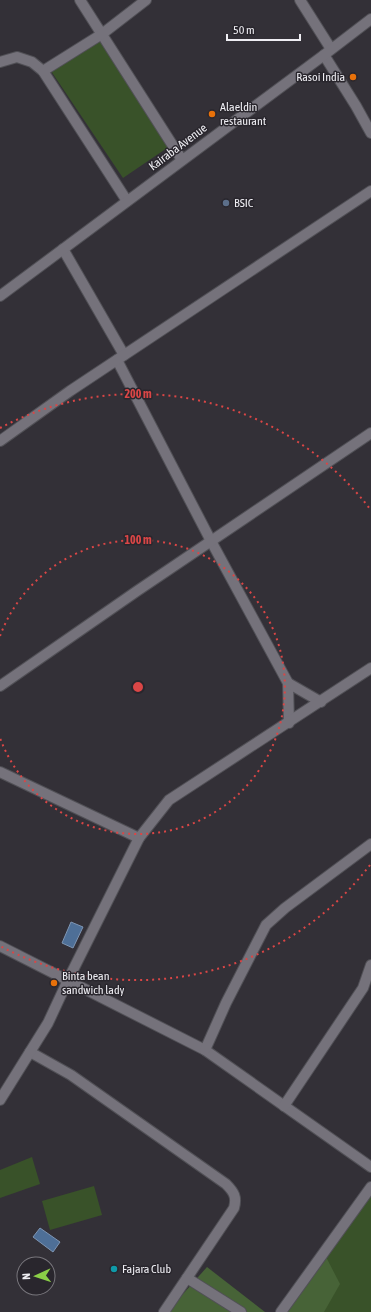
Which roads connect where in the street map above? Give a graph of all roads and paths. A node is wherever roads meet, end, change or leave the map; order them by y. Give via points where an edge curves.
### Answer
1 (80, 0) edge
2 (146, 0) edge
3 (300, 0) edge
4 (371, 19) edge
5 (102, 34) junction
6 (328, 52) junction
7 (0, 62) edge
8 (43, 71) junction
9 (371, 133) edge
10 (182, 160) junction
11 (371, 191) edge
12 (127, 201) junction
13 (63, 249) junction
14 (0, 296) edge
15 (121, 358) junction
16 (371, 434) edge
17 (0, 440) edge
18 (211, 541) junction
19 (371, 668) edge
20 (288, 683) junction
21 (0, 686) edge
22 (321, 702) junction
23 (289, 722) junction
24 (0, 772) edge
25 (138, 838) junction
26 (371, 844) edge
27 (0, 946) edge
28 (371, 965) edge
29 (68, 980) junction
30 (205, 1050) junction
31 (30, 1052) junction
32 (0, 1100) edge
33 (284, 1106) junction
34 (371, 1167) edge
35 (371, 1187) edge
36 (187, 1278) junction
37 (164, 1312) edge
38 (241, 1312) edge
39 (281, 1312) edge

1 - 5 street
2 - 5 street
3 - 6 street
4 - 6 street, Kairaba Avenue
5 - 8 street
5 - 10 street
6 - 9 street
6 - 10 street, Kairaba Avenue
7 - 8 street via 17,57 32,62
8 - 12 street
10 - 12 street, Kairaba Avenue
11 - 15 street
12 - 13 street, Kairaba Avenue
13 - 14 street, Kairaba Avenue
13 - 15 street
15 - 17 street
15 - 18 street
16 - 18 street
18 - 20 street
18 - 21 street
19 - 22 street
20 - 22 street
20 - 23 street
22 - 23 street
23 - 25 street via 169,800
24 - 25 street
25 - 29 street
26 - 30 street via 284,908 266,925
27 - 29 street
28 - 33 street via 363,988
29 - 30 street
29 - 31 street via 48,1023
30 - 33 street
31 - 32 street
31 - 36 street via 71,1075 226,1184 234,1193 234,1208
33 - 34 street
35 - 39 street
36 - 37 street
36 - 38 street

